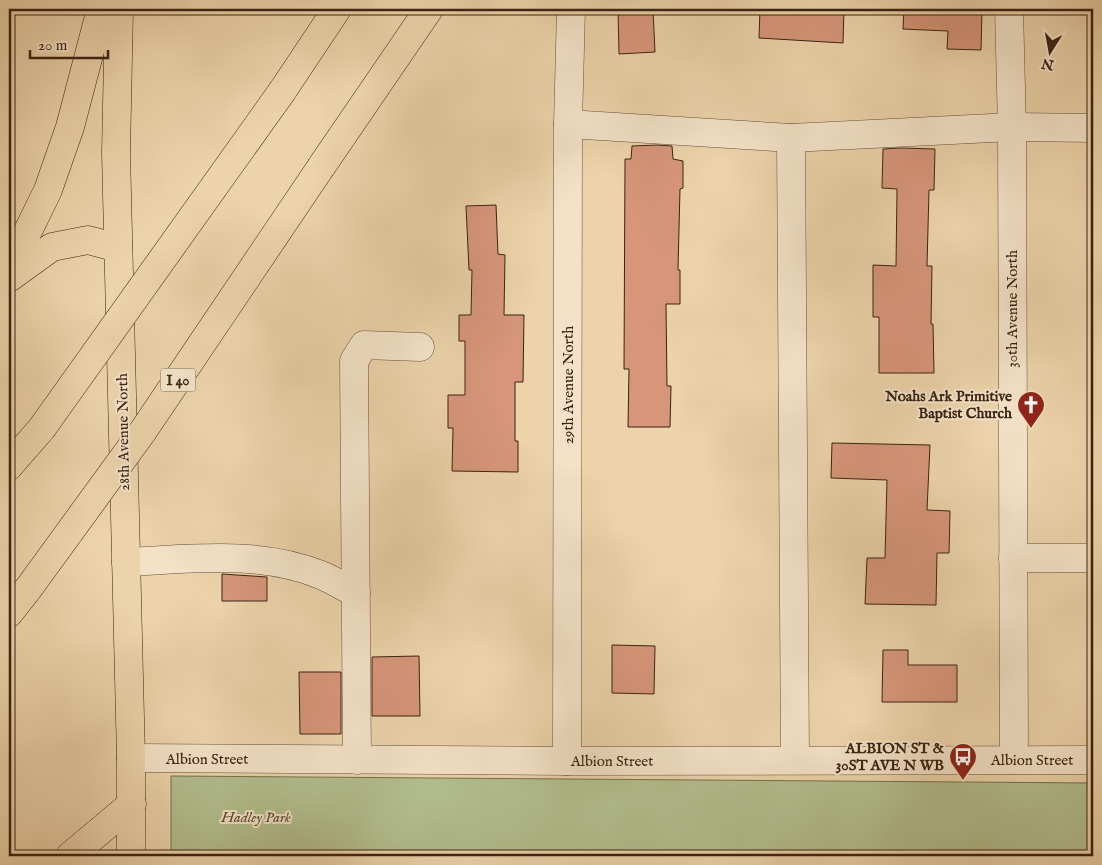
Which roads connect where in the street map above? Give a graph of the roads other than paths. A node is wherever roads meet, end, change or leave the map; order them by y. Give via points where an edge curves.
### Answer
1 (101, 9) edge
2 (119, 9) edge
3 (337, 9) edge
4 (429, 9) edge
5 (571, 9) edge
6 (1009, 9) edge
7 (568, 124) junction
8 (1012, 127) junction
9 (1093, 128) edge
10 (791, 138) junction
11 (118, 248) junction
12 (9, 270) edge
13 (9, 278) edge
14 (420, 347) dead end
15 (9, 466) edge
16 (1013, 558) junction
17 (1093, 558) edge
18 (126, 562) junction
19 (356, 593) junction
20 (9, 613) edge
21 (131, 758) junction
22 (357, 760) junction
23 (795, 760) junction
24 (1014, 760) junction
25 (1093, 760) edge
26 (567, 761) junction
27 (132, 804) junction
28 (70, 856) edge
29 (131, 856) edge

1 - 12 main road via 70,127 48,190
2 - 11 main road, 28th Avenue North
3 - 15 main road, bridge via 42,428
4 - 20 main road, I 40, bridge via 143,431
5 - 7 street, 29th Avenue North
6 - 8 street, 30th Avenue North
7 - 10 street
7 - 26 street, 29th Avenue North
8 - 9 street
8 - 10 street
8 - 16 street, 30th Avenue North
10 - 23 street
11 - 13 main road via 88,240 52,247
11 - 18 main road, 28th Avenue North
14 - 19 street via 364,346 354,361
16 - 17 street
16 - 24 street, 30th Avenue North
18 - 19 street via 252,559 322,575
18 - 21 main road, 28th Avenue North
19 - 22 street
21 - 22 street, Albion Street
21 - 27 main road, 28th Avenue North
22 - 26 street, Albion Street
23 - 24 street, Albion Street
23 - 26 street, Albion Street
24 - 25 street, Albion Street
27 - 28 main road
27 - 29 main road, 28th Avenue North

